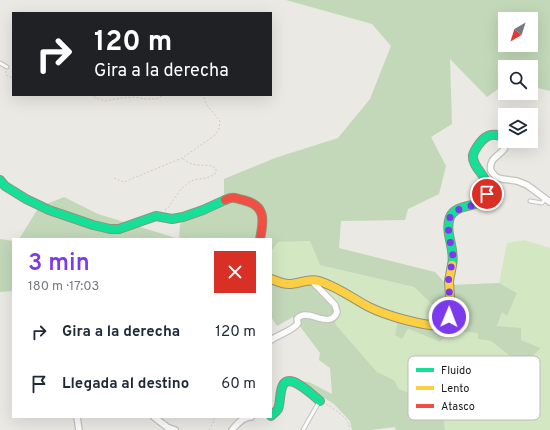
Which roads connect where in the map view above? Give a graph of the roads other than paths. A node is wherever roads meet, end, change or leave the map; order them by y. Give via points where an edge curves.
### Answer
1 (0, 63) edge
2 (7, 67) dead end
3 (498, 134) edge
4 (505, 148) edge
5 (0, 180) edge
6 (548, 200) edge
7 (530, 201) dead end
8 (260, 238) edge
9 (272, 279) edge
10 (310, 280) junction
11 (272, 339) edge
12 (320, 401) joint
13 (272, 415) edge
14 (77, 418) edge
15 (155, 418) edge
16 (246, 418) edge
17 (80, 430) edge
18 (175, 430) edge
19 (232, 430) edge
20 (303, 430) edge

1 - 2 lane
3 - 10 street via 482,139 473,154 487,184 487,194 481,202 454,212 450,218 448,236 453,256 449,276 451,311 443,326 399,318 369,307 335,287
4 - 6 street via 490,163 490,171 496,177 527,185
5 - 8 street via 26,199 49,210 110,229 129,226 156,216 172,219 183,217 231,197 249,201 262,213
6 - 7 lane via 542,203
9 - 10 street via 289,284
10 - 11 street via 335,305 335,317 327,320 299,316 296,327
12 - 13 street via 295,382 287,381 282,387 277,411
12 - 20 lane
14 - 17 street
15 - 18 street
16 - 19 street

